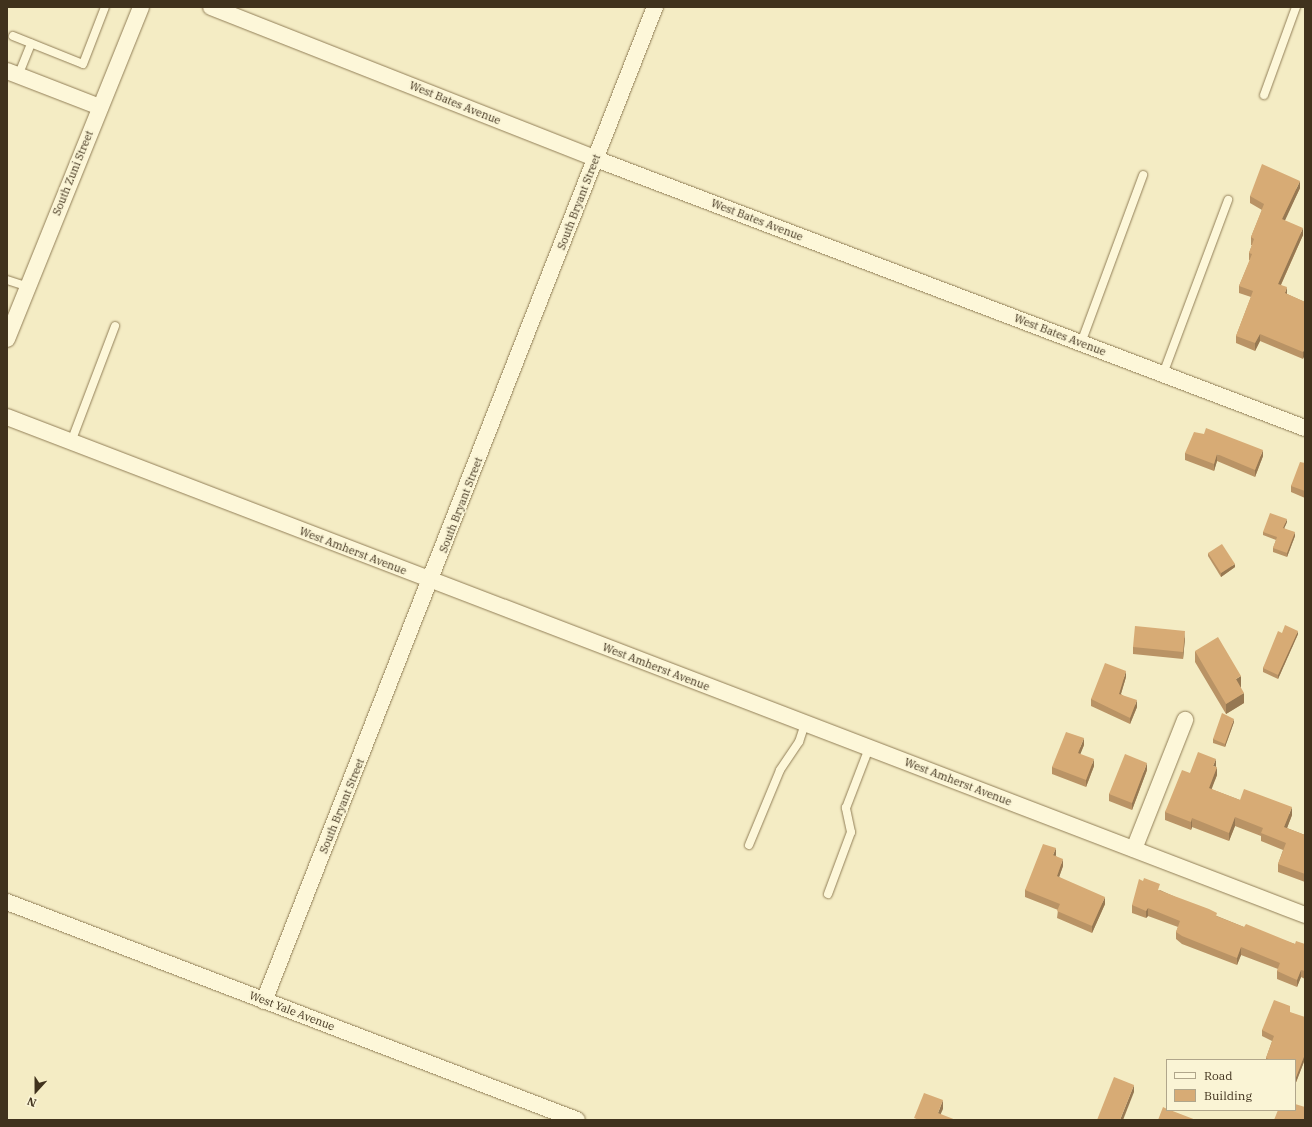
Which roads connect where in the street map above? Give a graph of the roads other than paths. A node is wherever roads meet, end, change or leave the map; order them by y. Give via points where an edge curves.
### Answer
1 (105, 7) edge
2 (140, 7) edge
3 (211, 7) edge
4 (655, 7) edge
5 (1296, 7) edge
6 (13, 36) dead end
7 (31, 42) junction
8 (13, 73) edge
9 (1264, 95) dead end
10 (100, 107) junction
11 (596, 159) junction
12 (1143, 175) dead end
13 (1228, 200) dead end
14 (7, 280) edge
15 (28, 287) junction
16 (115, 326) dead end
17 (7, 339) edge
18 (1081, 343) junction
19 (1163, 374) junction
20 (7, 417) edge
21 (1305, 428) edge
22 (71, 442) junction
23 (431, 582) junction
24 (1185, 720) dead end
25 (805, 724) junction
26 (869, 748) junction
27 (749, 845) dead end
28 (1134, 850) junction
29 (828, 894) dead end
30 (7, 902) edge
31 (1305, 915) edge
32 (264, 1001) junction
33 (577, 1120) edge

1 - 7 lane via 83,64
2 - 10 street, South Zuni Street
3 - 11 street, West Bates Avenue
4 - 11 street, South Bryant Street
5 - 9 lane
6 - 7 lane
7 - 8 lane
8 - 10 street
10 - 15 street, South Zuni Street
11 - 18 street, West Bates Avenue
11 - 23 street, South Bryant Street
12 - 18 lane
13 - 19 lane
14 - 15 lane
15 - 17 street, South Zuni Street
16 - 22 lane
18 - 19 street, West Bates Avenue
19 - 21 street, West Bates Avenue
20 - 22 street, West Amherst Avenue
22 - 23 street, West Amherst Avenue
23 - 25 street, West Amherst Avenue
23 - 32 street, South Bryant Street
24 - 28 street
25 - 26 street, West Amherst Avenue
25 - 27 lane via 799,742 780,770
26 - 28 street, West Amherst Avenue
26 - 29 lane via 846,808 851,832
28 - 31 street, West Amherst Avenue
30 - 32 street, West Yale Avenue
32 - 33 street, West Yale Avenue

